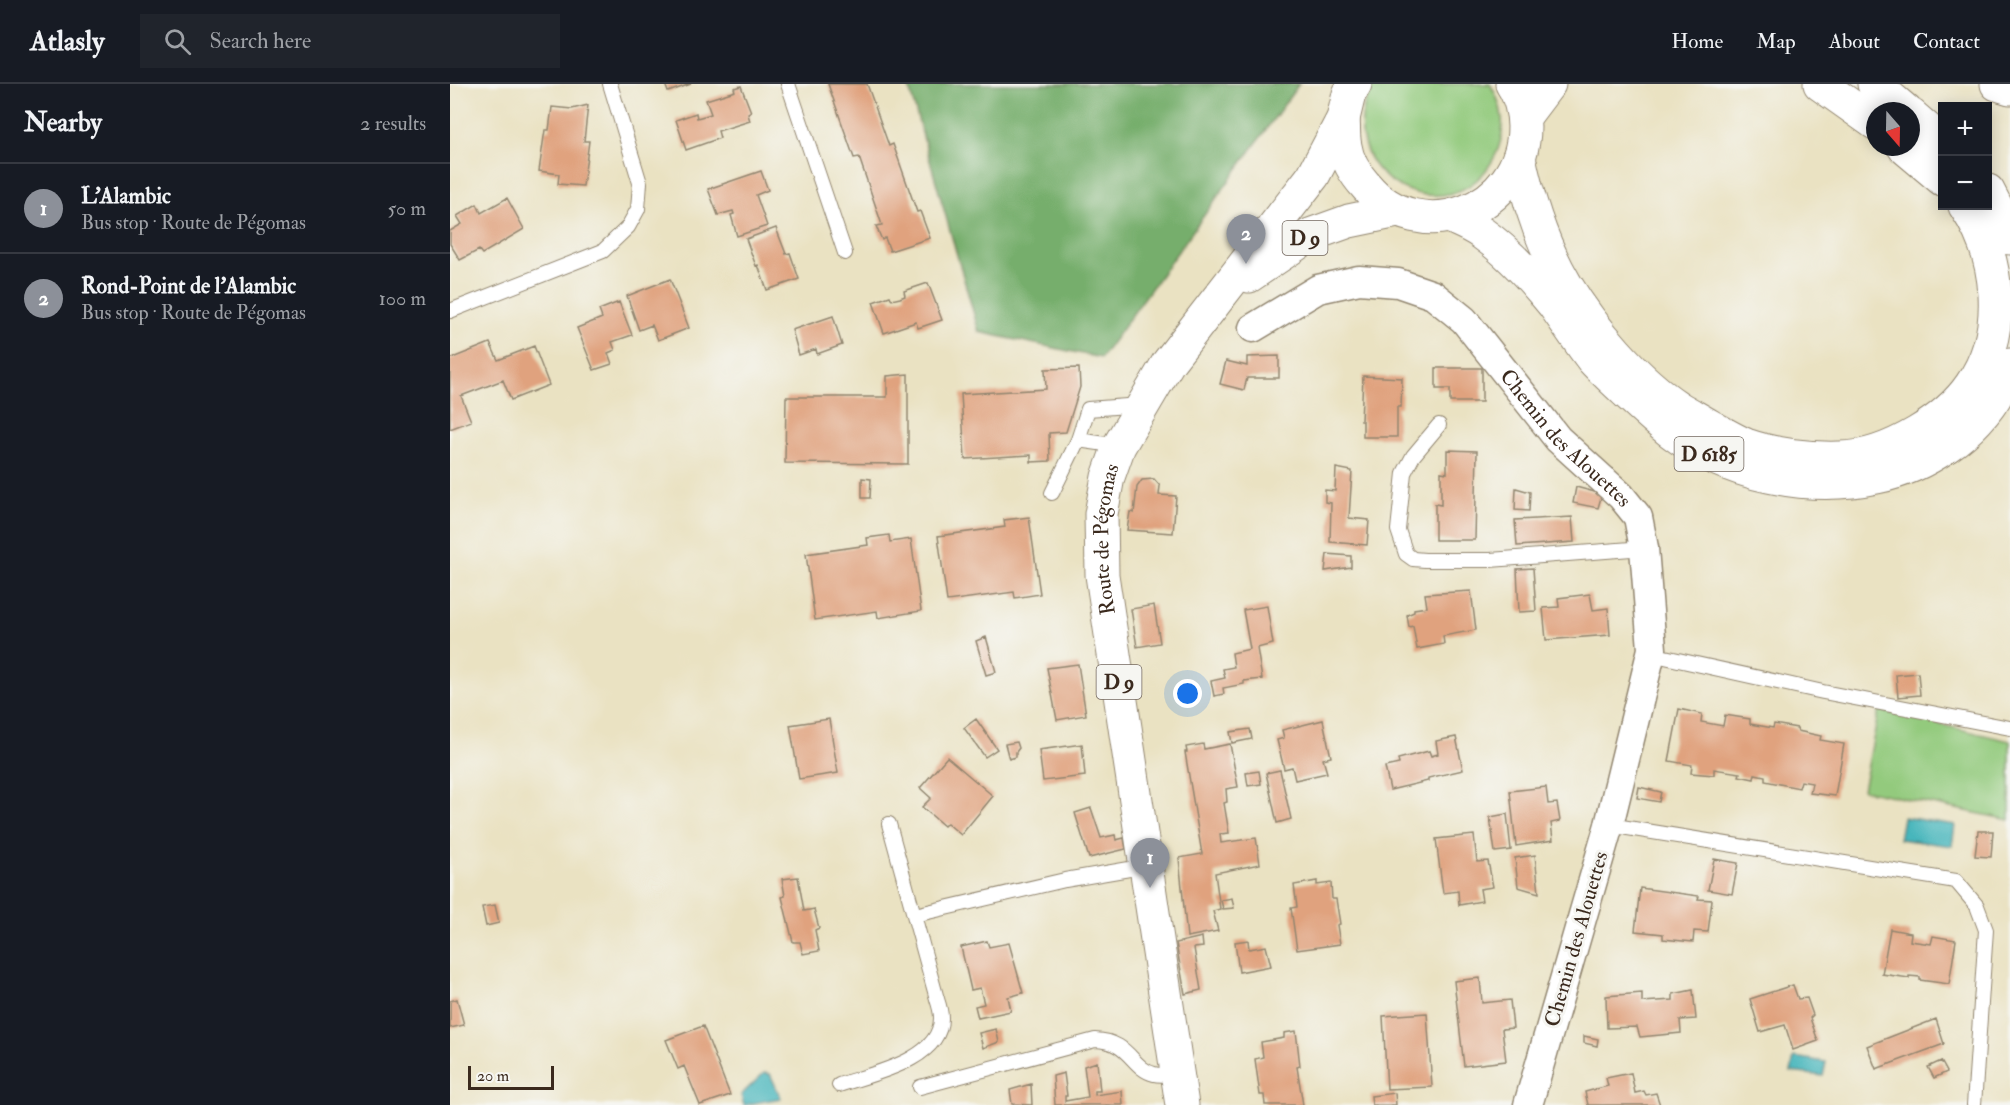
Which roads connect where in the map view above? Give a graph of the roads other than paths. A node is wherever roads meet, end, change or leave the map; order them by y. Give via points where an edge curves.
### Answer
1 (610, 84) edge
2 (789, 84) edge
3 (1355, 84) edge
4 (1512, 84) edge
5 (1549, 84) edge
6 (1820, 84) edge
7 (1874, 84) edge
8 (1997, 84) edge
9 (2010, 87) edge
10 (1895, 102) edge
11 (1524, 117) junction
12 (1866, 117) edge
13 (1343, 119) junction
14 (1920, 123) edge
15 (1938, 139) edge
16 (1915, 156) edge
17 (1519, 158) junction
18 (1938, 176) edge
19 (1992, 199) edge
20 (1967, 210) edge
21 (1397, 211) junction
22 (1451, 217) junction
23 (2010, 238) edge
24 (845, 253) dead end
25 (1225, 292) junction
26 (450, 310) edge
27 (1254, 328) dead end
28 (2010, 365) edge
29 (1143, 405) junction
30 (1439, 425) dead end
31 (1078, 440) junction
32 (1119, 446) junction
33 (1053, 493) dead end
34 (1644, 548) junction
35 (1651, 654) junction
36 (2010, 728) edge
37 (889, 824) dead end
38 (1609, 825) junction
39 (1147, 866) junction
40 (915, 915) junction
41 (839, 1085) dead end
42 (920, 1086) dead end
43 (1180, 1090) edge
44 (1528, 1105) edge
45 (1974, 1105) edge

1 - 26 lane via 640,183 638,209 628,227 603,251
2 - 24 lane
3 - 13 main road
4 - 11 main road
5 - 11 main road
6 - 12 main road
7 - 10 main road
8 - 9 main road
11 - 17 main road
13 - 21 main road via 1345,147 1355,174 1373,195
13 - 25 main road, D 9 via 1313,176
14 - 15 main road
16 - 18 main road
17 - 20 main road via 1542,236 1565,284 1620,355 1677,407 1746,445 1782,454 1841,458 1875,452 1903,441 1946,412 1971,385 1986,356 1994,325 1995,290 1990,257
17 - 22 main road via 1509,178 1493,196
19 - 23 main road
21 - 22 main road via 1424,218
21 - 25 main road, D 9 via 1349,221 1310,235
22 - 28 main road, D 6185 via 1482,233 1508,254 1553,304 1594,361 1672,432 1707,454 1774,477 1825,483 1899,472 1955,439 1978,418 1999,391
25 - 29 main road, Route de Pégomas / D 9 via 1168,363
27 - 34 street, Chemin des Alouettes via 1318,289 1359,280 1398,283 1433,295 1464,320 1558,439 1621,496 1638,517
29 - 31 lane via 1081,407
29 - 32 main road, Route de Pégomas / D 9
30 - 34 lane via 1404,473 1398,530 1406,554 1413,559 1490,560
31 - 32 lane
31 - 33 lane
32 - 39 main road, Route de Pégomas / D 9 via 1101,514 1102,575
34 - 35 street, Chemin des Alouettes
35 - 36 lane
35 - 38 street, Chemin des Alouettes
37 - 40 lane
38 - 44 street, Chemin des Alouettes
38 - 45 lane via 1956,882 1977,906 1986,930
39 - 40 lane via 1065,880
39 - 43 main road, Route de Pégomas / D 9
40 - 41 lane via 941,1017 939,1030 918,1055
42 - 43 lane via 1095,1040 1108,1040

